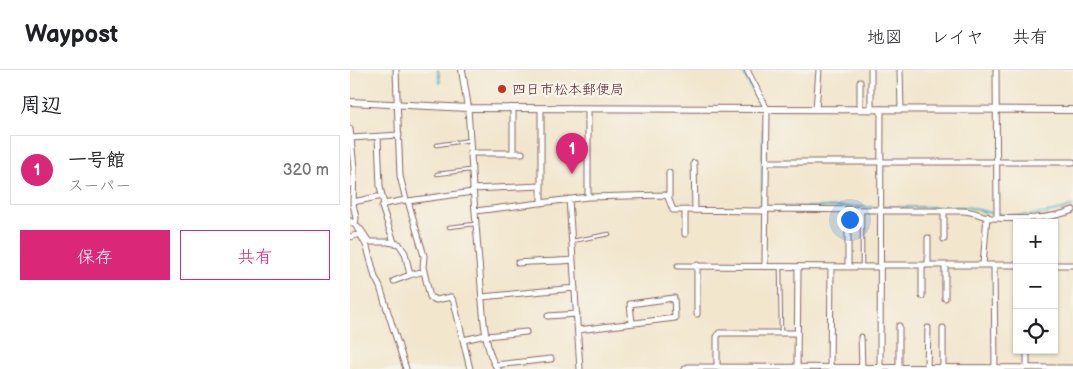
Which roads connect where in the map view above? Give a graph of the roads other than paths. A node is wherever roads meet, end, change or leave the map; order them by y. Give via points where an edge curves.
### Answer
1 (396, 70) edge
2 (462, 70) edge
3 (747, 70) edge
4 (819, 70) edge
5 (871, 70) edge
6 (900, 70) edge
7 (996, 70) edge
8 (860, 82) dead end
9 (350, 102) edge
10 (398, 105) junction
11 (468, 108) junction
12 (513, 108) junction
13 (541, 108) junction
14 (588, 108) junction
15 (881, 108) junction
16 (767, 109) junction
17 (816, 109) junction
18 (860, 109) junction
19 (871, 109) junction
20 (901, 109) junction
21 (996, 109) junction
22 (1073, 110) edge
23 (350, 129) edge
24 (399, 135) junction
25 (378, 136) junction
26 (351, 138) edge
27 (470, 140) junction
28 (437, 145) dead end
29 (470, 152) junction
30 (514, 152) junction
31 (522, 152) dead end
32 (767, 162) junction
33 (880, 162) junction
34 (996, 162) junction
35 (1073, 162) edge
36 (694, 163) dead end
37 (352, 165) edge
38 (471, 170) junction
39 (669, 173) dead end
40 (437, 174) dead end
41 (541, 186) junction
42 (473, 190) junction
43 (382, 196) junction
44 (588, 197) junction
45 (669, 198) junction
46 (569, 199) junction
47 (407, 200) junction
48 (353, 202) junction
49 (541, 202) junction
50 (384, 204) junction
51 (881, 208) junction
52 (765, 209) junction
53 (685, 210) junction
54 (694, 210) junction
55 (848, 210) junction
56 (862, 210) junction
57 (1073, 210) edge
58 (475, 211) junction
59 (944, 211) junction
60 (997, 215) junction
61 (987, 216) junction
62 (353, 223) edge
63 (476, 224) junction
64 (449, 227) dead end
65 (360, 234) junction
66 (609, 234) dead end
67 (685, 234) dead end
68 (350, 238) edge
69 (928, 238) dead end
70 (944, 239) dead end
71 (572, 241) junction
72 (394, 242) junction
73 (573, 260) junction
74 (518, 263) dead end
75 (765, 265) junction
76 (925, 265) junction
77 (945, 265) junction
78 (983, 265) junction
79 (994, 265) junction
80 (1013, 265) edge
81 (1058, 265) edge
82 (1073, 265) edge
83 (678, 266) dead end
84 (697, 266) junction
85 (780, 266) junction
86 (880, 266) junction
87 (798, 267) junction
88 (831, 267) junction
89 (848, 267) junction
90 (862, 267) junction
91 (424, 271) junction
92 (410, 274) junction
93 (394, 281) dead end
94 (575, 288) junction
95 (922, 296) dead end
96 (482, 297) junction
97 (945, 298) dead end
98 (577, 314) junction
99 (697, 314) dead end
100 (548, 316) dead end
101 (632, 323) junction
102 (898, 326) dead end
103 (928, 328) dead end
104 (943, 328) dead end
105 (578, 330) junction
106 (526, 332) dead end
107 (781, 333) junction
108 (797, 333) junction
109 (486, 336) junction
110 (861, 337) dead end
111 (463, 340) junction
112 (1027, 354) edge
113 (552, 359) dead end
114 (496, 367) edge
115 (717, 367) junction
116 (707, 368) edge
117 (740, 368) edge
118 (773, 368) edge
119 (797, 368) edge
120 (806, 368) edge
121 (861, 368) edge
122 (880, 368) edge
123 (899, 368) junction
124 (927, 368) edge
125 (944, 368) edge
126 (960, 368) edge
127 (976, 368) edge
128 (995, 368) edge
129 (1026, 368) edge
130 (1073, 368) edge
131 (406, 369) edge
132 (470, 369) edge
133 (580, 369) edge
134 (685, 369) edge
135 (830, 369) edge

1 - 10 street
2 - 11 street
3 - 16 street
4 - 17 street
5 - 19 street
6 - 20 street
7 - 21 street
8 - 18 street
9 - 10 street
10 - 11 street
10 - 24 street
11 - 12 street
11 - 27 street
12 - 13 street
12 - 30 street
13 - 14 street
13 - 41 street
14 - 16 street
14 - 44 street
15 - 19 street
15 - 20 street
15 - 33 street
16 - 17 street
16 - 32 street
17 - 18 street
18 - 19 street
20 - 21 street
21 - 22 street
21 - 34 street
23 - 26 street
24 - 25 street
24 - 47 street via 400,176
25 - 26 street
25 - 43 street
26 - 37 street
27 - 28 lane
27 - 29 street
29 - 30 street
29 - 38 street
30 - 31 street
32 - 33 street
32 - 52 street
33 - 34 street
33 - 51 street
34 - 35 street
34 - 60 street
36 - 54 street
37 - 48 street
38 - 40 lane
38 - 42 street
39 - 45 street
41 - 42 street
41 - 49 street
42 - 47 street
42 - 58 street
43 - 48 street
43 - 50 street
44 - 45 street via 667,195
44 - 46 street
45 - 53 street via 673,210
46 - 49 street
46 - 71 street
47 - 50 street
47 - 91 street via 424,256
48 - 62 street via 356,218
49 - 58 street
50 - 72 street via 382,207
51 - 56 street
51 - 59 street
51 - 86 street
52 - 54 street
52 - 55 street
52 - 75 street
53 - 54 street
53 - 67 street
55 - 56 street
55 - 89 street
56 - 90 lane
57 - 60 street via 1050,216 1018,218
58 - 63 street
59 - 61 street
59 - 70 street
60 - 61 street
61 - 78 street
62 - 65 street
62 - 72 street via 369,242
63 - 64 lane
63 - 96 street
65 - 68 street
65 - 131 street
66 - 71 lane
69 - 76 street
71 - 73 street
72 - 92 street via 402,247
73 - 74 street
73 - 94 street
75 - 84 street
75 - 85 street
76 - 77 street
76 - 86 street
76 - 95 street
77 - 78 street
77 - 97 street
78 - 79 street
79 - 80 street
79 - 128 street
81 - 82 street
83 - 84 street
84 - 99 street
85 - 87 street
85 - 107 lane
86 - 90 street
86 - 122 street
87 - 88 street
87 - 108 street
88 - 89 street
88 - 135 street
89 - 90 street
91 - 92 street
91 - 111 street via 430,297 436,300 451,297 454,302
92 - 93 street
94 - 96 street
94 - 98 street
96 - 109 street
98 - 100 street
98 - 105 street
101 - 101 street via 675,318 674,298 630,304
101 - 105 street
102 - 123 street
103 - 124 street
104 - 125 street
105 - 133 street
106 - 109 street
107 - 108 street
107 - 115 street via 719,333
108 - 119 street
109 - 111 street
109 - 114 street
110 - 121 street
111 - 132 street
112 - 129 street
113 - 114 street
115 - 116 street
115 - 117 street
116 - 134 street
117 - 118 street
118 - 119 street
119 - 120 street
120 - 135 street
121 - 122 street
121 - 135 street
122 - 123 street
123 - 124 street
124 - 125 street
125 - 126 street
126 - 127 street
127 - 128 street
128 - 129 street
129 - 130 street

